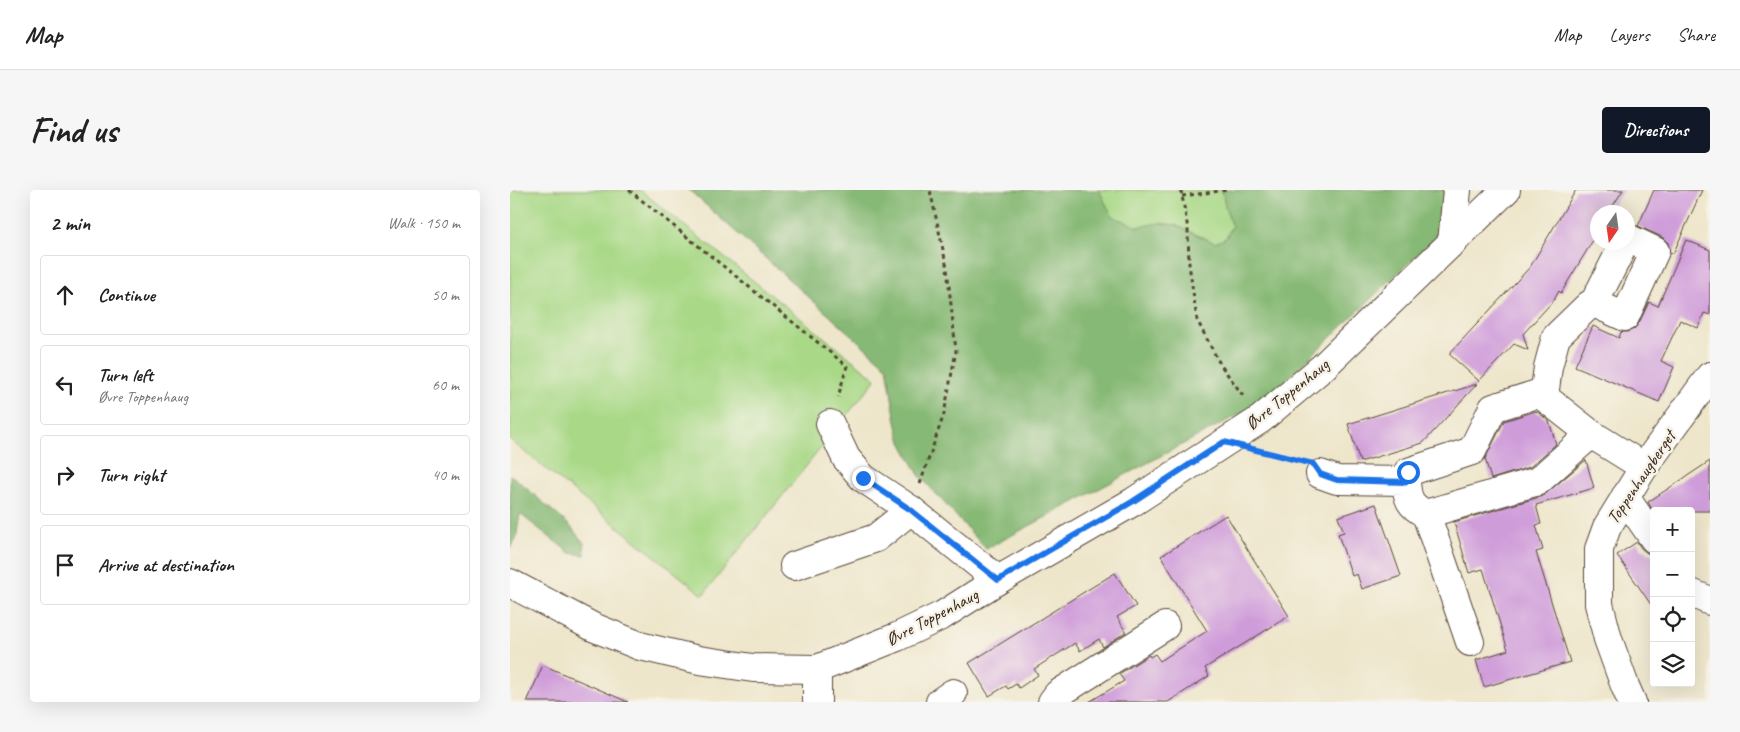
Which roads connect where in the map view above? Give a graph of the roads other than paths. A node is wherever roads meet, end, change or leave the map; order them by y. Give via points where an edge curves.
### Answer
1 (1457, 190) edge
2 (1506, 190) edge
3 (1635, 241) edge
4 (1452, 243) junction
5 (1621, 250) edge
6 (1594, 303) junction
7 (1710, 376) edge
8 (1544, 397) junction
9 (830, 424) road end
10 (1592, 434) junction
11 (1644, 467) junction
12 (1320, 474) road end
13 (1406, 482) junction
14 (1625, 497) junction
15 (911, 510) junction
16 (1426, 514) junction
17 (1650, 533) edge
18 (794, 566) dead end
19 (998, 580) junction
20 (510, 583) edge
21 (1695, 595) edge
22 (1710, 601) edge
23 (1166, 626) dead end
24 (1470, 642) dead end
25 (817, 669) junction
26 (817, 702) edge
27 (1052, 702) edge
28 (1632, 702) edge

1 - 4 street
2 - 4 street, Øvre Toppenhaug
3 - 6 street via 1655,251 1625,317
4 - 19 street, Øvre Toppenhaug via 1323,367 1261,419 1132,502
5 - 6 street
6 - 8 street via 1588,305 1556,337
7 - 11 street, Toppenhaugberget
8 - 10 street
8 - 13 street via 1538,394 1493,408 1472,451 1408,472
9 - 15 street via 846,458 863,478
10 - 11 street
10 - 16 street via 1538,481
11 - 14 street, Toppenhaugberget
12 - 13 street via 1337,480
13 - 16 street via 1406,494 1415,508
14 - 17 street
14 - 28 street, Toppenhaugberget via 1607,527 1599,550 1599,604 1608,639
15 - 18 street via 876,538
15 - 19 street
16 - 24 street
19 - 25 street, Øvre Toppenhaug via 943,615
20 - 25 street, Øvre Toppenhaug via 593,627 640,646 753,668
21 - 22 street
23 - 27 street via 1058,694
25 - 26 street

